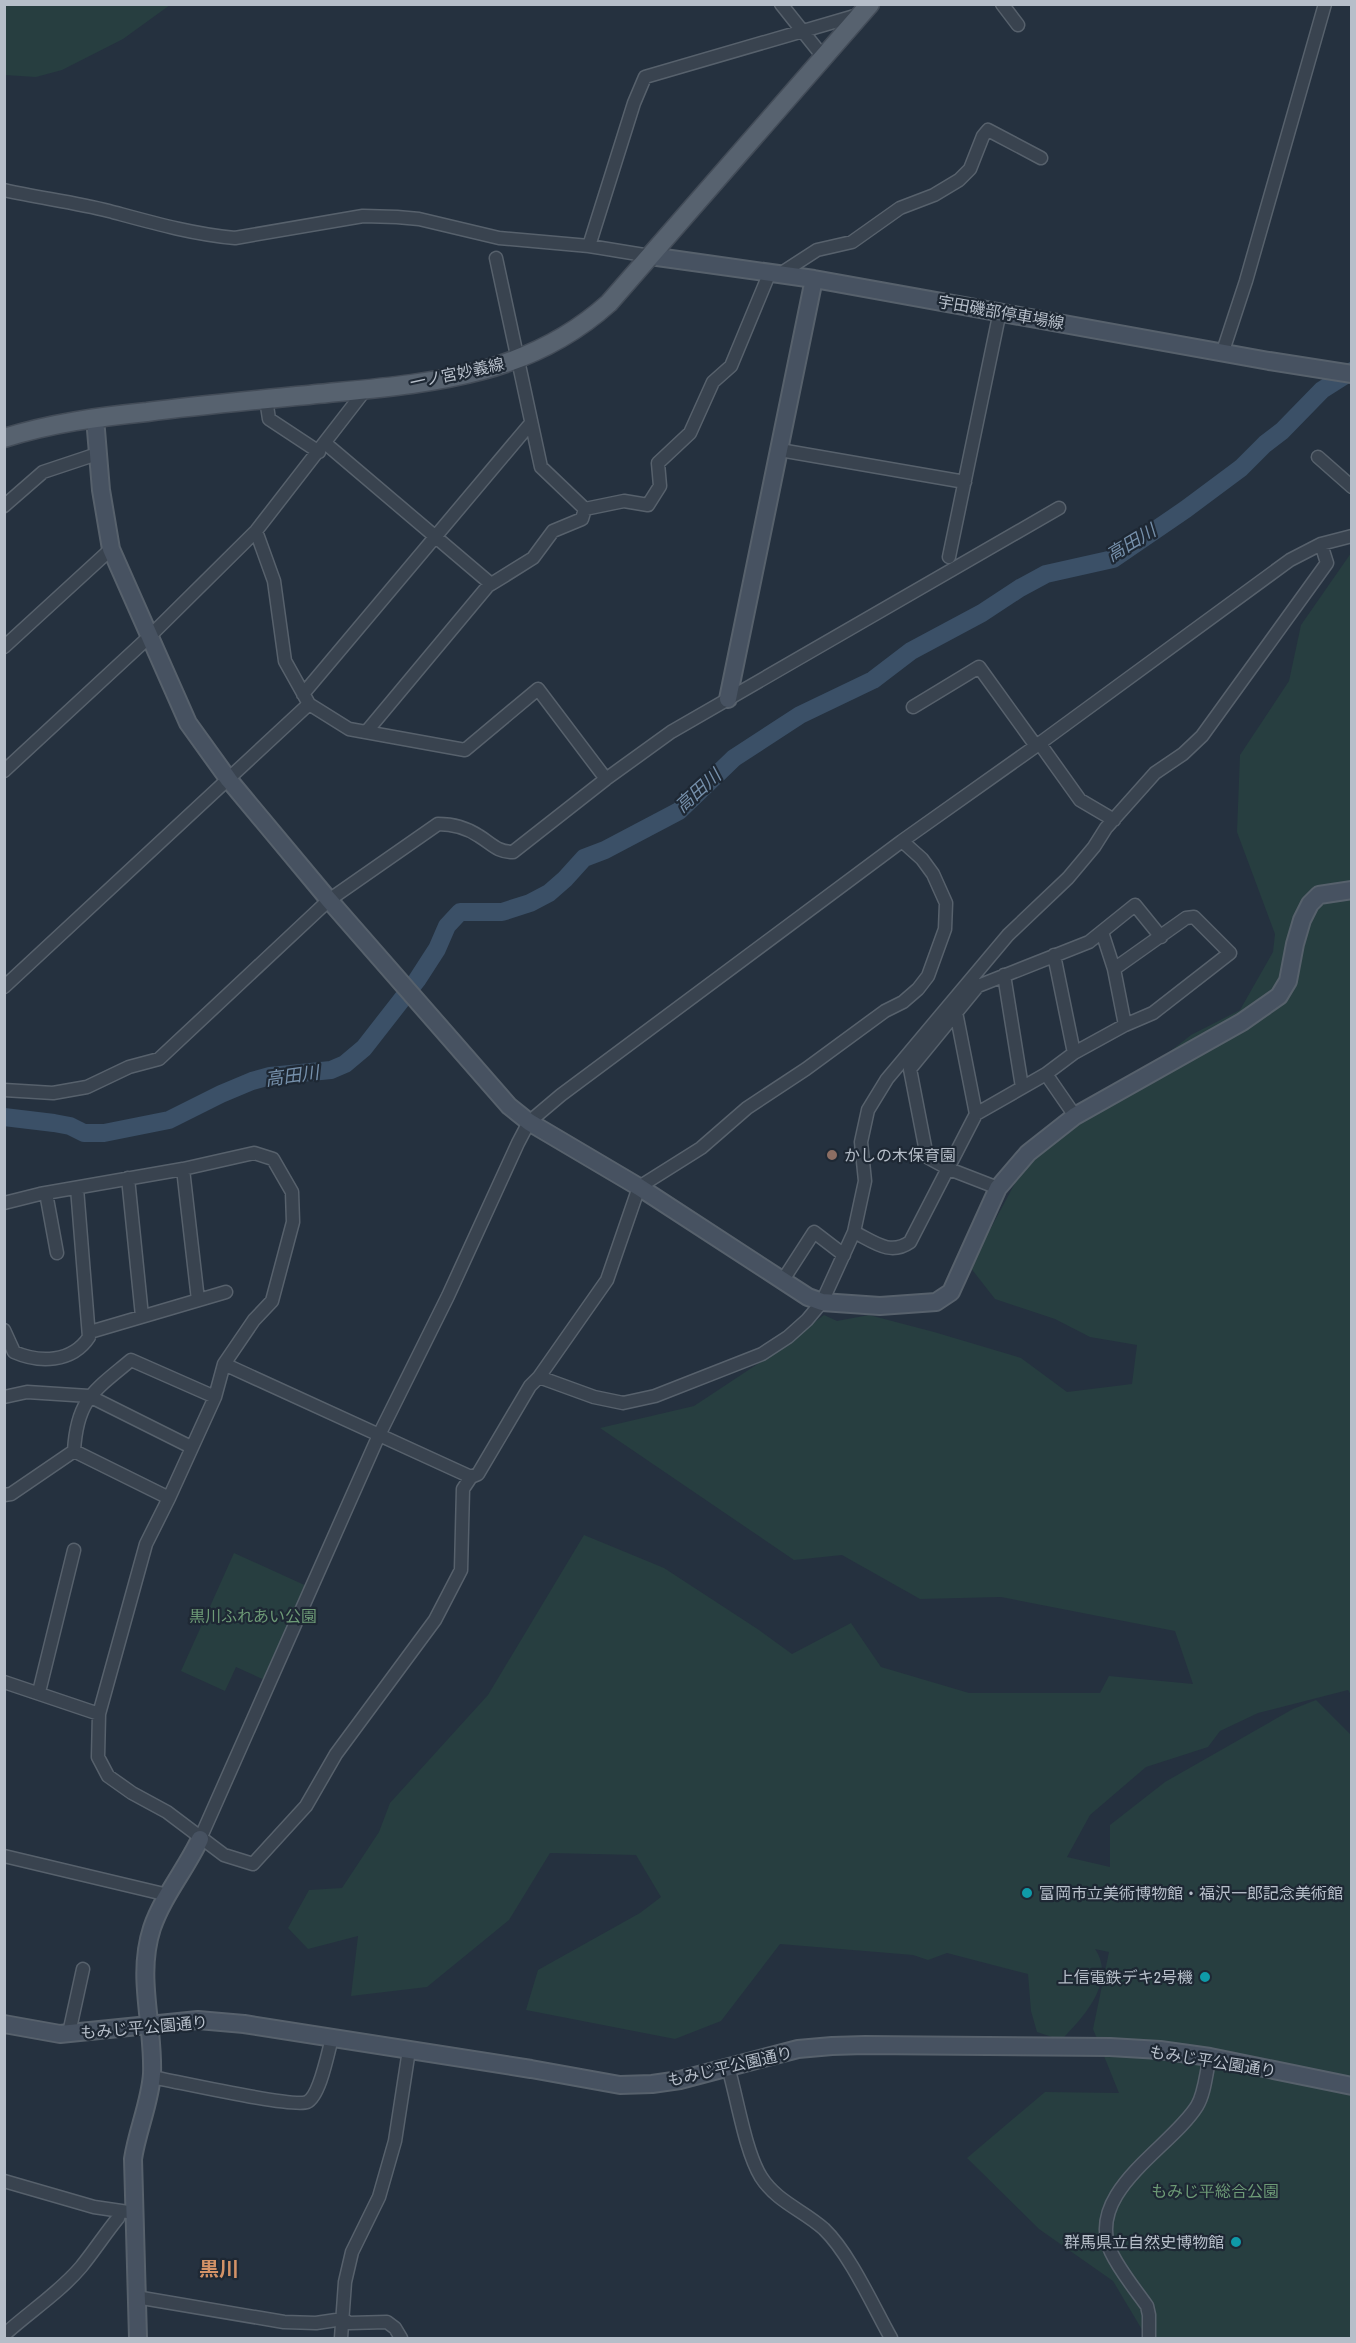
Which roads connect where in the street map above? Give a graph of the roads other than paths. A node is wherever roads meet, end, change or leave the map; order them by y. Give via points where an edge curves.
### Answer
1 (781, 4) edge
2 (1002, 4) edge
3 (1325, 4) edge
4 (869, 8) edge
5 (1018, 25) dead end
6 (802, 32) junction
7 (824, 58) junction
8 (1041, 158) dead end
9 (4, 190) edge
10 (589, 246) junction
11 (651, 256) junction
12 (496, 258) dead end
13 (775, 273) junction
14 (814, 279) junction
15 (1000, 311) junction
16 (1223, 351) junction
17 (517, 360) junction
18 (1352, 374) edge
19 (366, 389) junction
20 (266, 399) junction
21 (95, 418) junction
22 (531, 423) junction
23 (4, 438) edge
24 (322, 447) junction
25 (780, 450) junction
26 (97, 454) junction
27 (1318, 457) dead end
28 (965, 482) junction
29 (1352, 487) edge
30 (4, 506) edge
31 (1059, 508) dead end
32 (585, 509) junction
33 (256, 531) junction
34 (435, 536) junction
35 (1352, 536) edge
36 (1321, 544) junction
37 (111, 549) junction
38 (950, 557) dead end
39 (491, 584) junction
40 (150, 636) junction
41 (4, 647) edge
42 (306, 699) junction
43 (728, 699) junction
44 (913, 707) dead end
45 (367, 731) junction
46 (1038, 745) junction
47 (4, 771) edge
48 (606, 779) junction
49 (229, 780) junction
50 (1114, 820) junction
51 (902, 840) junction
52 (1352, 890) edge
53 (329, 900) junction
54 (1102, 932) junction
55 (1161, 937) junction
56 (1054, 955) junction
57 (1114, 969) junction
58 (1004, 975) junction
59 (4, 987) edge
60 (956, 1012) junction
61 (1125, 1025) junction
62 (1074, 1053) junction
63 (1046, 1074) junction
64 (1022, 1087) junction
65 (4, 1090) edge
66 (976, 1114) junction
67 (1075, 1116) junction
68 (530, 1122) junction
69 (183, 1168) junction
70 (949, 1169) junction
71 (128, 1178) junction
72 (639, 1186) junction
73 (76, 1188) junction
74 (998, 1188) junction
75 (46, 1193) junction
76 (4, 1203) edge
77 (854, 1232) junction
78 (57, 1253) dead end
79 (844, 1255) junction
80 (783, 1280) junction
81 (226, 1292) dead end
82 (198, 1300) junction
83 (822, 1302) junction
84 (142, 1316) junction
85 (4, 1330) edge
86 (90, 1332) junction
87 (224, 1364) junction
88 (539, 1377) junction
89 (88, 1396) junction
90 (215, 1396) junction
91 (4, 1397) edge
92 (379, 1435) junction
93 (191, 1447) junction
94 (74, 1451) junction
95 (471, 1477) junction
96 (4, 1495) edge
97 (170, 1498) junction
98 (74, 1551) dead end
99 (4, 1682) edge
100 (39, 1692) junction
101 (99, 1714) junction
102 (200, 1839) junction
103 (4, 1856) edge
104 (168, 1895) junction
105 (83, 1969) dead end
106 (4, 2024) edge
107 (149, 2025) junction
108 (69, 2033) junction
109 (332, 2038) junction
110 (409, 2050) junction
111 (1210, 2057) junction
112 (728, 2067) junction
113 (152, 2077) junction
114 (1352, 2086) edge
115 (4, 2181) edge
116 (128, 2212) junction
117 (136, 2296) junction
118 (343, 2319) junction
119 (4, 2335) edge
120 (138, 2338) edge
121 (341, 2338) edge
122 (401, 2338) edge
123 (891, 2338) edge
124 (1149, 2338) edge

1 - 6 street
2 - 5 street
3 - 16 street
4 - 6 street
4 - 7 main road, 一ノ宮妙義線
6 - 7 street
6 - 10 street via 645,77
7 - 11 main road, 一ノ宮妙義線
8 - 13 street via 988,130 970,169 959,180 934,195 900,207 852,242 817,250
9 - 10 street via 217,237 235,238 363,216 419,219 499,238
10 - 11 street
11 - 13 street, 宇田磯部停車場線
11 - 17 main road, 一ノ宮妙義線 via 593,317 561,340
12 - 17 street
13 - 14 street, 宇田磯部停車場線
13 - 32 street via 731,366 713,382 690,433 658,463 660,486 648,506 624,501
14 - 15 street, 宇田磯部停車場線
14 - 25 street
15 - 16 street, 宇田磯部停車場線
15 - 28 street
16 - 18 street, 宇田磯部停車場線
17 - 19 main road, 一ノ宮妙義線 via 468,374
17 - 22 street
19 - 20 main road, 一ノ宮妙義線
19 - 24 street
20 - 21 main road, 一ノ宮妙義線
20 - 24 street via 269,419
21 - 23 main road, 一ノ宮妙義線
21 - 26 street
22 - 32 street via 541,467
22 - 34 street
24 - 33 street
24 - 34 street
25 - 28 street
25 - 43 street
26 - 30 street via 43,472
26 - 37 street
27 - 29 street
28 - 38 street
31 - 43 street
32 - 39 street via 582,519 553,531 533,558
33 - 40 street
33 - 42 street via 274,581 285,661
34 - 39 street
34 - 42 street
35 - 36 street
36 - 46 street via 1290,560
36 - 50 street via 1327,563 1202,736 1155,773
37 - 40 street
37 - 41 street
39 - 45 street
40 - 47 street
40 - 49 street via 188,723
42 - 45 street via 349,729
42 - 49 street
43 - 48 street via 671,732
44 - 46 street via 979,668
45 - 48 street via 465,750 538,689
46 - 50 street via 1080,800
46 - 51 street
48 - 53 street via 513,852 501,852 478,835 453,824 438,824
49 - 53 street
49 - 59 street
50 - 77 street via 1068,878 1008,935 887,1079 868,1110 861,1142 865,1181
51 - 68 street
51 - 72 street via 933,874 946,903 945,929 928,976 903,1002 747,1108 701,1148
52 - 67 street via 1319,895 1310,904 1297,936 1288,981 1279,996 1242,1022
53 - 65 street via 159,1059 129,1067 87,1087 53,1093
53 - 68 street via 509,1106
54 - 55 street via 1135,905
54 - 56 street via 1089,942
54 - 57 street
55 - 57 street
55 - 61 street via 1186,918 1194,917 1230,953 1153,1013
56 - 58 street
56 - 62 street
57 - 61 street
58 - 60 street via 978,986
58 - 64 street
60 - 66 street
60 - 70 street via 910,1069 927,1157
61 - 62 street
62 - 63 street
63 - 64 street
63 - 67 street
64 - 66 street
66 - 70 street
67 - 74 street via 1028,1153
68 - 72 street
68 - 92 street
69 - 71 street
69 - 82 street
69 - 87 street via 254,1152 273,1159 291,1192 293,1222 272,1301
70 - 74 street
70 - 77 street via 910,1242 900,1249 889,1249
71 - 73 street
71 - 84 street
72 - 80 street
72 - 88 street via 607,1281
73 - 75 street
73 - 86 street
74 - 83 street via 951,1292 936,1302 880,1306
75 - 76 street
75 - 78 street
77 - 79 street
79 - 80 street via 814,1232
79 - 83 street
80 - 83 street
81 - 82 street
82 - 84 street
83 - 88 street via 789,1337 762,1354 655,1396 623,1403
84 - 86 street
85 - 86 street via 14,1352 42,1360 74,1351 87,1341
87 - 90 street
87 - 92 street
88 - 95 street via 477,1474
89 - 90 street via 131,1360
89 - 91 street via 27,1392
89 - 93 street
89 - 94 street via 75,1426
90 - 93 street
92 - 95 street
92 - 102 street
93 - 97 street
94 - 96 street
94 - 97 street
95 - 102 street via 463,1488 461,1570 435,1620 336,1754 306,1806 253,1864 224,1855
97 - 101 street via 146,1544
98 - 100 street
99 - 100 street
100 - 101 street
101 - 102 street via 98,1757 108,1776 166,1812
102 - 104 street
103 - 104 street
104 - 107 street via 152,1928 144,1972
105 - 108 street
106 - 108 street, もみじ平公園通り via 38,2032
107 - 108 street, もみじ平公園通り
107 - 109 street, もみじ平公園通り via 198,2020
107 - 113 street
109 - 110 street, もみじ平公園通り
109 - 113 street via 319,2084 307,2102 255,2097
110 - 112 street, もみじ平公園通り via 620,2085 680,2080
110 - 118 street via 395,2141 379,2197 352,2252
111 - 112 street, もみじ平公園通り via 1110,2047 832,2046 798,2049
111 - 114 street, もみじ平公園通り
111 - 124 street via 1197,2106 1127,2180 1108,2214 1111,2252 1146,2306
112 - 123 street via 761,2176 777,2197 824,2229 846,2259
113 - 116 street via 136,2136
115 - 116 street via 93,2208
116 - 117 street
116 - 119 street via 118,2218 56,2292
117 - 118 street via 284,2322
117 - 120 street
118 - 121 street
118 - 122 street via 349,2323 387,2322

